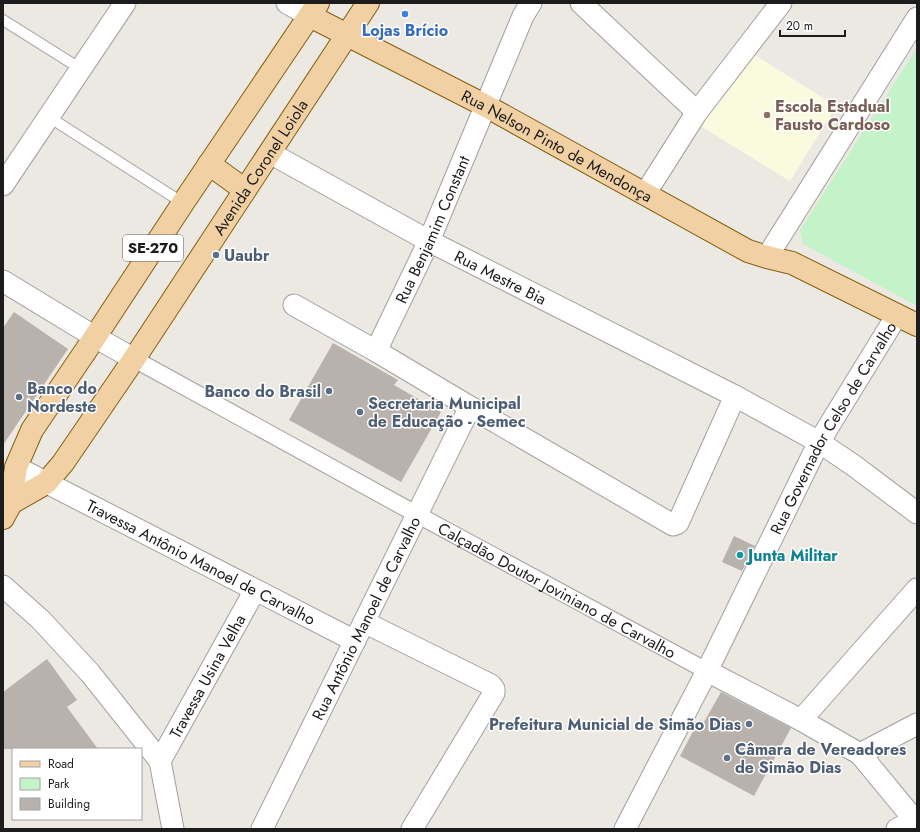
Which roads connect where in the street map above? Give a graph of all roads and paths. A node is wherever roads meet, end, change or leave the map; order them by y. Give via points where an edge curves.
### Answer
1 (125, 3) edge
2 (287, 3) edge
3 (368, 3) edge
4 (531, 3) edge
5 (581, 3) edge
6 (781, 3) edge
7 (314, 9) edge
8 (917, 18) edge
9 (3, 20) edge
10 (347, 35) junction
11 (81, 69) junction
12 (486, 106) junction
13 (697, 112) junction
14 (49, 117) junction
15 (270, 153) junction
16 (209, 164) junction
17 (3, 185) edge
18 (245, 190) junction
19 (645, 194) junction
20 (183, 203) junction
21 (429, 241) junction
22 (767, 258) junction
23 (3, 280) edge
24 (294, 305) dead end
25 (897, 315) junction
26 (917, 325) edge
27 (95, 337) junction
28 (376, 351) junction
29 (134, 359) junction
30 (735, 396) junction
31 (470, 407) junction
32 (819, 442) junction
33 (16, 467) junction
34 (46, 482) junction
35 (7, 510) edge
36 (917, 513) edge
37 (418, 515) junction
38 (3, 586) edge
39 (917, 589) edge
40 (255, 590) junction
41 (364, 622) junction
42 (355, 641) junction
43 (707, 671) junction
44 (801, 720) junction
45 (917, 724) edge
46 (860, 754) junction
47 (160, 761) junction
48 (916, 821) edge
49 (173, 829) edge
50 (262, 829) edge
51 (412, 829) edge
52 (625, 829) edge
53 (897, 829) edge

1 - 11 street
2 - 7 street
3 - 10 main road, Avenida Coronel Loiola / SE-270
4 - 12 street, Rua Benjamim Constant via 523,16
5 - 13 street
6 - 13 street
7 - 10 main road, Rua Nelson Pinto de Mendonça
7 - 16 main road, Avenida Coronel Loiola / SE-270
8 - 22 street
9 - 11 lane
10 - 12 main road, Rua Nelson Pinto de Mendonça
10 - 15 main road, Avenida Coronel Loiola / SE-270
11 - 14 street
12 - 19 main road, Rua Nelson Pinto de Mendonça
12 - 21 street, Rua Benjamim Constant
13 - 19 street
14 - 17 street
14 - 20 lane
15 - 18 main road, Avenida Coronel Loiola / SE-270
15 - 21 street, Rua Mestre Bia
16 - 18 main road
16 - 20 main road, Avenida Coronel Loiola / SE-270
18 - 29 main road, Avenida Coronel Loiola / SE-270
19 - 22 main road, Rua Nelson Pinto de Mendonça via 748,251
20 - 27 main road, Avenida Coronel Loiola / SE-270
21 - 28 street, Rua Benjamim Constant
21 - 30 street, Rua Mestre Bia
22 - 25 main road, Rua Nelson Pinto de Mendonça via 792,263
23 - 27 street
24 - 28 street
25 - 26 main road, Rua Nelson Pinto de Mendonça
25 - 32 street, Rua Governador Celso de Carvalho
27 - 29 street
27 - 33 main road, Avenida Coronel Loiola / SE-270 via 32,430
28 - 31 street
29 - 34 main road, Avenida Coronel Loiola / SE-270 via 63,463
29 - 37 street, Calçadão Doutor Joviniano de Carvalho
30 - 31 street via 675,525
30 - 32 street, Rua Mestre Bia
31 - 37 street, Rua Antônio Manoel de Carvalho
32 - 36 street, Rua Mestre Bia
32 - 43 street, Rua Governador Celso de Carvalho
33 - 34 street, Travessa Antônio Manoel de Carvalho
33 - 35 main road, Avenida Coronel Loiola / SE-270
34 - 35 main road, Avenida Coronel Loiola / SE-270
34 - 40 street, Travessa Antônio Manoel de Carvalho
37 - 41 street, Rua Antônio Manoel de Carvalho
37 - 43 street, Calçadão Doutor Joviniano de Carvalho
38 - 47 street via 41,620 90,673
39 - 44 street
40 - 42 street, Travessa Antônio Manoel de Carvalho
40 - 47 street, Travessa Usina Velha
41 - 42 street, Rua Antônio Manoel de Carvalho
41 - 51 street via 491,685 494,689 494,693
42 - 50 street, Rua Antônio Manoel de Carvalho
43 - 44 street
43 - 52 street, Rua Governador Celso de Carvalho
44 - 46 street
45 - 46 street
46 - 48 street
47 - 49 street
48 - 53 street

